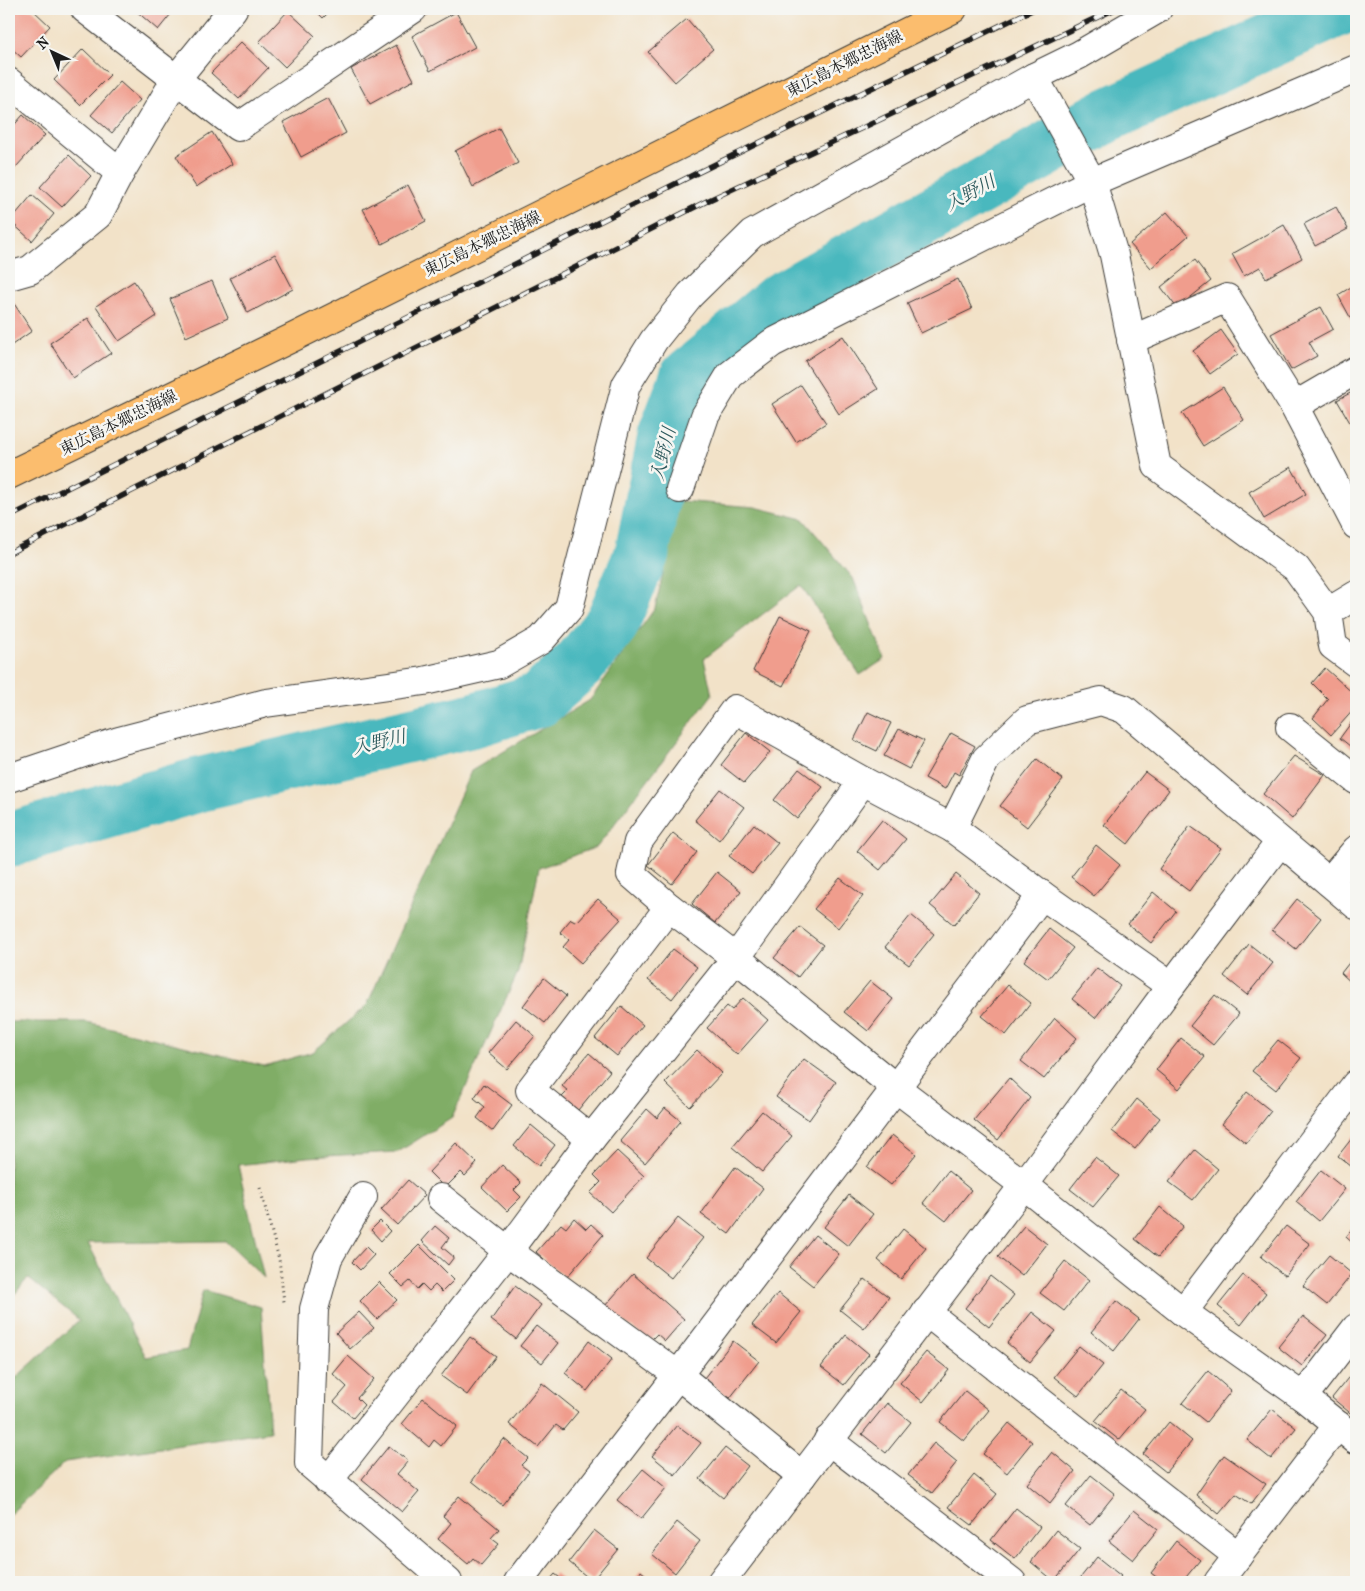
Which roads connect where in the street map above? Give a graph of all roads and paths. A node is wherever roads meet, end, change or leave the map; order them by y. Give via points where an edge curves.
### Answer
1 (85, 9) edge
2 (233, 9) edge
3 (413, 9) edge
4 (953, 9) edge
5 (1158, 9) edge
6 (1356, 69) edge
7 (1034, 77) junction
8 (176, 79) junction
9 (9, 82) edge
10 (120, 173) junction
11 (1092, 182) junction
12 (9, 276) edge
13 (1131, 340) junction
14 (1356, 370) edge
15 (1294, 406) junction
16 (9, 475) edge
17 (680, 489) dead end
18 (1356, 525) edge
19 (1356, 595) edge
20 (1328, 612) junction
21 (1356, 663) edge
22 (1290, 727) dead end
23 (9, 778) edge
24 (1356, 780) edge
25 (863, 781) junction
26 (952, 828) junction
27 (1280, 842) junction
28 (1356, 850) edge
29 (1329, 882) junction
30 (1042, 895) junction
31 (1356, 904) edge
32 (669, 907) junction
33 (736, 958) junction
34 (1171, 986) junction
35 (1356, 1084) edge
36 (896, 1088) junction
37 (592, 1139) junction
38 (1024, 1184) junction
39 (260, 1188) dead end
40 (363, 1196) dead end
41 (441, 1198) dead end
42 (508, 1251) junction
43 (284, 1303) dead end
44 (926, 1312) junction
45 (1183, 1312) junction
46 (1356, 1328) edge
47 (678, 1376) junction
48 (1303, 1397) junction
49 (1347, 1433) edge
50 (828, 1440) junction
51 (802, 1476) junction
52 (328, 1481) junction
53 (1238, 1556) junction
54 (448, 1582) edge
55 (518, 1582) edge
56 (721, 1582) edge
57 (1012, 1582) edge
58 (1218, 1582) edge

1 - 8 street
2 - 8 street
3 - 8 street via 238,127
4 - 16 main road, 東広島本郷忠海線
5 - 7 street via 1079,56
6 - 11 street
7 - 11 street
7 - 23 street via 752,234 690,296 654,340 626,384 569,608 541,640 499,664 424,681 266,703 119,741
8 - 10 street
9 - 10 street
10 - 12 street via 98,215 30,270
11 - 13 street via 1114,255
11 - 17 street via 772,343 730,375 705,416
13 - 15 street via 1227,298
13 - 20 street via 1157,466 1296,568
14 - 15 street
15 - 18 street
19 - 20 street
20 - 21 street via 1333,646
22 - 24 street
25 - 26 street
25 - 32 street via 735,709 638,842 631,874
25 - 33 street
26 - 27 street via 986,759 1027,720 1101,701 1124,709
26 - 30 street
27 - 29 street
27 - 34 street
28 - 29 street
29 - 31 street
30 - 34 street
30 - 36 street
32 - 33 street
32 - 37 street via 530,1090
33 - 36 street
33 - 37 street
34 - 38 street
35 - 45 street
36 - 38 street
36 - 47 street
37 - 42 street
38 - 44 street
38 - 45 street
39 - 43 path via 279,1259
40 - 52 street via 328,1258 314,1309 309,1463
41 - 42 street
42 - 47 street
42 - 52 street
44 - 50 street
44 - 53 street
45 - 48 street
46 - 48 street
47 - 51 street
47 - 55 street
48 - 49 street
49 - 53 street
50 - 51 street
50 - 57 street
51 - 56 street
52 - 54 street
53 - 58 street

